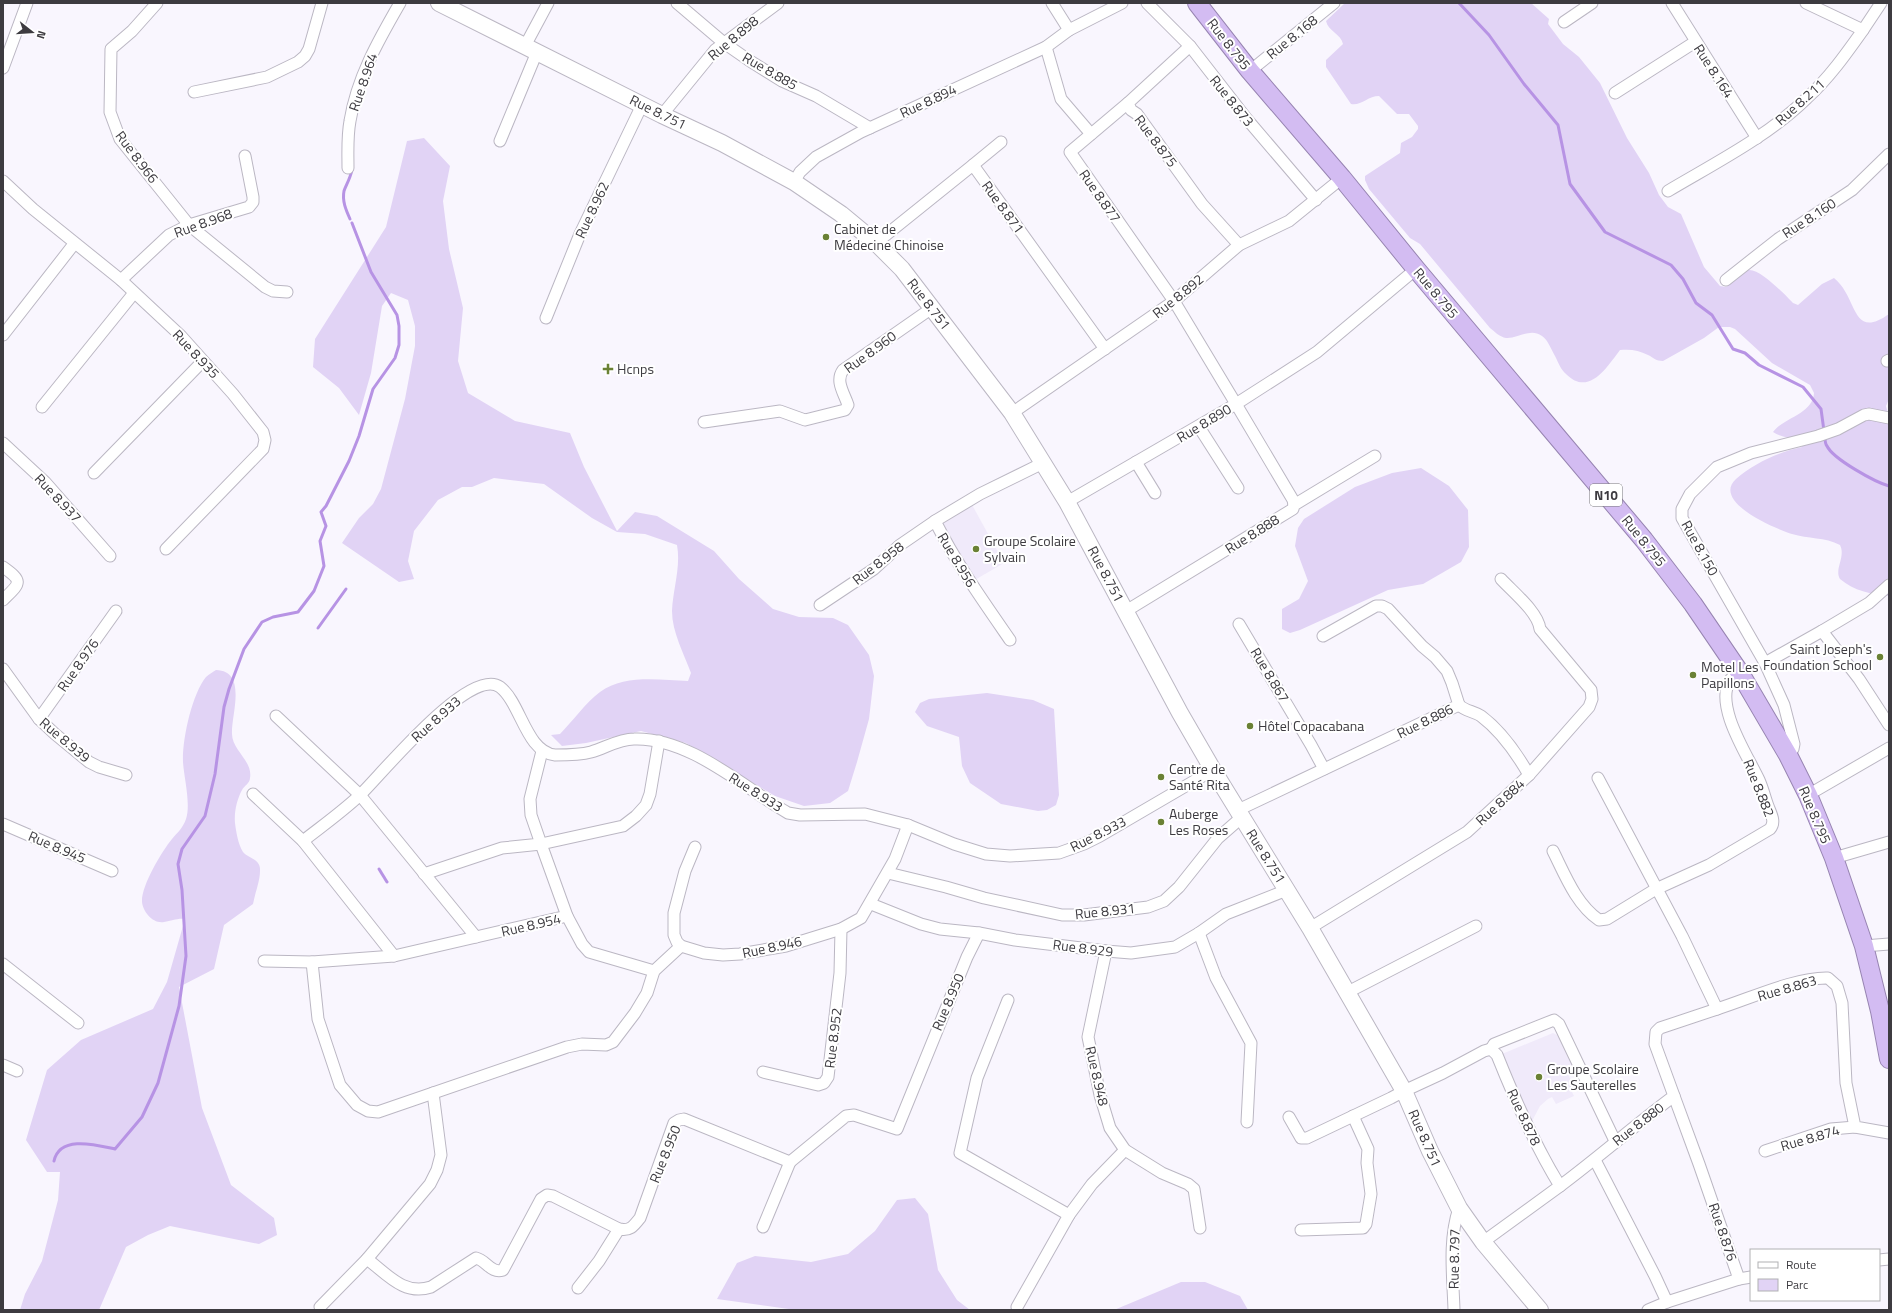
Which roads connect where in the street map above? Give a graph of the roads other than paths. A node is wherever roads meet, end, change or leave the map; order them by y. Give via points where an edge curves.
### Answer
1 (27, 3) edge
2 (157, 3) edge
3 (322, 3) edge
4 (400, 3) edge
5 (548, 3) edge
6 (677, 3) edge
7 (778, 3) edge
8 (1052, 3) edge
9 (1122, 3) edge
10 (1147, 3) edge
11 (1197, 3) edge
12 (1334, 3) edge
13 (1592, 3) edge
14 (1672, 3) edge
15 (1806, 3) edge
16 (1881, 3) edge
17 (450, 5) edge
18 (1564, 22) dead end
19 (1069, 30) junction
20 (1863, 30) junction
21 (1695, 42) junction
22 (724, 43) junction
23 (1190, 46) junction
24 (1046, 47) junction
25 (531, 49) junction
26 (4, 65) edge
27 (1250, 71) junction
28 (194, 92) dead end
29 (1615, 93) dead end
30 (1128, 103) junction
31 (642, 105) junction
32 (662, 115) junction
33 (870, 128) junction
34 (1091, 134) junction
35 (1757, 138) junction
36 (500, 141) dead end
37 (1001, 142) dead end
38 (1889, 154) edge
39 (245, 156) dead end
40 (972, 165) junction
41 (348, 168) dead end
42 (1342, 178) junction
43 (3, 181) edge
44 (794, 182) junction
45 (1668, 191) dead end
46 (1316, 200) junction
47 (189, 225) junction
48 (876, 243) junction
49 (74, 244) junction
50 (1239, 245) junction
51 (1416, 269) junction
52 (121, 280) junction
53 (1726, 280) dead end
54 (287, 292) dead end
55 (134, 293) junction
56 (1174, 302) junction
57 (932, 308) junction
58 (546, 318) dead end
59 (3, 336) edge
60 (1105, 349) junction
61 (204, 361) junction
62 (1236, 404) junction
63 (42, 407) dead end
64 (1012, 413) junction
65 (1889, 418) edge
66 (704, 422) dead end
67 (1200, 427) junction
68 (3, 443) edge
69 (1375, 456) dead end
70 (1136, 462) junction
71 (1043, 463) junction
72 (94, 473) dead end
73 (1238, 488) dead end
74 (1155, 493) dead end
75 (1067, 502) junction
76 (1294, 505) junction
77 (935, 521) junction
78 (166, 549) dead end
79 (110, 556) dead end
80 (3, 566) edge
81 (1501, 579) dead end
82 (1889, 585) edge
83 (3, 600) edge
84 (820, 605) dead end
85 (116, 611) dead end
86 (1126, 611) junction
87 (1239, 624) dead end
88 (1822, 631) junction
89 (1323, 636) dead end
90 (1010, 640) dead end
91 (1765, 663) junction
92 (3, 669) edge
93 (1740, 672) junction
94 (1458, 705) junction
95 (276, 716) dead end
96 (39, 720) junction
97 (1889, 725) edge
98 (659, 741) junction
99 (1889, 748) edge
100 (542, 751) junction
101 (1788, 755) junction
102 (1324, 769) junction
103 (1213, 770) junction
104 (126, 775) dead end
105 (1529, 775) junction
106 (1598, 778) dead end
107 (253, 794) dead end
108 (360, 795) junction
109 (1808, 795) junction
110 (1240, 814) junction
111 (3, 824) edge
112 (908, 825) junction
113 (303, 841) junction
114 (1889, 842) edge
115 (541, 844) junction
116 (695, 847) dead end
117 (1553, 850) dead end
118 (1834, 858) junction
119 (112, 871) dead end
120 (888, 873) junction
121 (424, 874) junction
122 (1656, 889) junction
123 (1287, 890) junction
124 (870, 904) junction
125 (567, 916) junction
126 (1476, 926) dead end
127 (1310, 928) junction
128 (841, 929) junction
129 (979, 933) junction
130 (1199, 934) junction
131 (476, 937) junction
132 (1889, 944) edge
133 (681, 946) junction
134 (1864, 946) junction
135 (1106, 952) junction
136 (394, 956) junction
137 (264, 961) dead end
138 (312, 962) junction
139 (3, 964) edge
140 (654, 971) junction
141 (1348, 992) junction
142 (1008, 1000) dead end
143 (1717, 1009) junction
144 (78, 1023) dead end
145 (1655, 1044) joint
146 (1491, 1049) junction
147 (1889, 1059) edge
148 (3, 1065) edge
149 (17, 1071) dead end
150 (763, 1072) dead end
151 (1404, 1090) junction
152 (433, 1093) junction
153 (1674, 1096) junction
154 (1354, 1116) junction
155 (1289, 1117) dead end
156 (1247, 1122) dead end
157 (1855, 1127) junction
158 (1889, 1133) edge
159 (1615, 1141) junction
160 (1125, 1150) junction
161 (1765, 1151) dead end
162 (1595, 1160) junction
163 (790, 1162) junction
164 (1560, 1186) junction
165 (1459, 1208) junction
166 (1069, 1215) junction
167 (763, 1227) dead end
168 (1200, 1228) dead end
169 (619, 1229) junction
170 (1301, 1230) dead end
171 (1483, 1242) junction
172 (367, 1259) junction
173 (1750, 1277) edge
174 (1739, 1279) junction
175 (578, 1288) dead end
176 (1667, 1302) junction
177 (320, 1307) dead end
178 (1017, 1307) dead end
179 (1454, 1310) edge
180 (1540, 1310) edge
181 (1648, 1310) edge

1 - 26 street
2 - 47 street, Rue 8.966 via 132,31 111,49 110,112 120,139
3 - 28 street via 309,49 298,62 268,77
4 - 41 street, Rue 8.964 via 371,54 361,79 350,121
5 - 25 street
6 - 22 street, Rue 8.885
7 - 22 street, Rue 8.898
8 - 19 street
9 - 19 street, Rue 8.894
10 - 23 street, Rue 8.873
11 - 27 highway, Rue 8.795 / N10
12 - 27 street, Rue 8.168
13 - 18 street
14 - 21 street, Rue 8.164
15 - 20 street
16 - 20 street, Rue 8.211
17 - 25 main road, Rue 8.751
19 - 24 street, Rue 8.894
20 - 35 street, Rue 8.211 via 1831,74 1807,99
21 - 29 street
21 - 35 street, Rue 8.164
22 - 32 street, Rue 8.898 via 686,83
22 - 33 street, Rue 8.885 via 782,80 816,96
23 - 30 street, Rue 8.875
23 - 46 street, Rue 8.873 via 1246,118
24 - 33 street, Rue 8.894
24 - 34 street via 1060,99
25 - 31 main road, Rue 8.751
25 - 36 street
27 - 42 highway, Rue 8.795 / N10
30 - 34 street, Rue 8.877
30 - 50 street, Rue 8.875 via 1202,204
31 - 32 main road, Rue 8.751
31 - 58 street, Rue 8.962 via 580,234
32 - 44 main road, Rue 8.751 via 722,143
33 - 44 street, Rue 8.894 via 816,157 800,172
34 - 56 street, Rue 8.877 via 1070,152
35 - 45 street, Rue 8.211
37 - 40 street
38 - 53 street, Rue 8.160 via 1852,190 1778,239
39 - 47 street, Rue 8.968 via 253,202 249,206
40 - 48 street
40 - 60 street, Rue 8.871
42 - 46 street, Rue 8.892
42 - 51 highway, Rue 8.795 / N10
43 - 49 street, Rue 8.935
44 - 48 main road, Rue 8.751 via 841,214
46 - 50 street, Rue 8.892 via 1289,221
47 - 52 street, Rue 8.968 via 169,235
47 - 54 street, Rue 8.966 via 265,287 273,291
48 - 57 main road, Rue 8.751 via 902,269
49 - 52 street, Rue 8.935
49 - 59 street
50 - 56 street, Rue 8.892
51 - 62 street via 1317,352
51 - 93 highway, Rue 8.795 / N10 via 1644,540
52 - 55 street, Rue 8.935
55 - 61 street, Rue 8.935
55 - 63 street
56 - 60 street, Rue 8.892
56 - 62 street, Rue 8.890
57 - 64 main road, Rue 8.751
57 - 66 street, Rue 8.960 via 843,370 839,381 848,405 845,410 805,420 780,411
60 - 64 street, Rue 8.892
61 - 72 street
61 - 78 street, Rue 8.935 via 263,432 265,440 263,449
62 - 67 street, Rue 8.890
62 - 76 street
64 - 71 main road, Rue 8.751
65 - 91 street, Rue 8.150 via 1864,415 1818,436 1751,453 1717,468 1690,494 1682,509 1682,518
67 - 70 street, Rue 8.890
67 - 73 street
68 - 79 street, Rue 8.937 via 45,482
69 - 76 street, Rue 8.888
70 - 74 street
70 - 75 street, Rue 8.890
71 - 75 main road, Rue 8.751
71 - 77 street, Rue 8.956 via 980,494
75 - 86 main road, Rue 8.751
76 - 86 street, Rue 8.888 via 1293,509
77 - 84 street, Rue 8.958 via 900,545 874,569
77 - 90 street, Rue 8.956 via 955,559
80 - 83 street via 16,576 18,582
81 - 105 street, Rue 8.884 via 1533,614 1540,629 1591,690 1592,699 1589,707
82 - 88 street via 1869,603
85 - 96 street, Rue 8.976
86 - 103 main road, Rue 8.751
87 - 102 street, Rue 8.867
88 - 91 street
88 - 97 street via 1859,679
89 - 94 street, Rue 8.886 via 1376,606 1388,609 1447,671
91 - 101 street, Rue 8.150 via 1784,705 1794,744 1794,749
92 - 96 street, Rue 8.939
93 - 101 highway, Rue 8.795 / N10
93 - 122 street, Rue 8.882 via 1730,680 1726,694 1728,712 1761,787 1773,826 1709,865
94 - 102 street, Rue 8.886
94 - 105 street via 1489,723 1509,745
95 - 108 street
96 - 104 street, Rue 8.939 via 89,762
98 - 100 street, Rue 8.933 via 634,739 610,744 590,752 567,755
98 - 112 street, Rue 8.933 via 698,757 788,813 865,814
98 - 115 street via 650,794 646,805 636,816 623,826
99 - 109 street
100 - 108 street, Rue 8.933 via 531,737 510,696 498,686 489,683 458,698 389,762
100 - 115 street, Rue 8.954 via 530,798 531,815
101 - 109 highway, Rue 8.795 / N10
102 - 110 street, Rue 8.886
103 - 110 main road, Rue 8.751
103 - 112 street, Rue 8.933 via 1100,836 1059,852 1010,856 986,854
105 - 127 street, Rue 8.884 via 1467,832
106 - 122 street
107 - 113 street
108 - 113 street
108 - 121 street
109 - 118 highway, Rue 8.795 / N10
110 - 120 street, Rue 8.931 via 1180,887 1164,901 1148,907 1084,915 1062,915
110 - 123 main road, Rue 8.751
111 - 119 street, Rue 8.945
112 - 120 street, Rue 8.946
113 - 136 street
114 - 118 street
115 - 121 street via 502,848
115 - 125 street, Rue 8.954
116 - 133 street via 685,871 674,913 674,935 676,942
117 - 122 street via 1578,898 1599,920 1607,919
118 - 134 highway, Rue 8.795 / N10
120 - 124 street, Rue 8.946
121 - 131 street
122 - 143 street
123 - 127 main road, Rue 8.751
123 - 130 street, Rue 8.929 via 1226,914
124 - 128 street, Rue 8.946 via 861,918
124 - 129 street, Rue 8.929 via 921,924 940,929
125 - 131 street, Rue 8.954
125 - 140 street via 589,952
126 - 141 street
127 - 141 main road, Rue 8.751
128 - 133 street, Rue 8.946 via 786,946 723,956
128 - 150 street, Rue 8.952 via 840,973 828,1077 824,1083 818,1085
129 - 135 street, Rue 8.929
129 - 163 street, Rue 8.950 via 897,1129 854,1115 846,1116
130 - 135 street, Rue 8.929 via 1175,947 1131,953
130 - 156 street via 1216,978 1251,1043
131 - 136 street, Rue 8.954
132 - 134 street
133 - 140 street
134 - 147 highway, Rue 8.795 / N10
135 - 160 street, Rue 8.948 via 1088,1037 1110,1128
136 - 138 street, Rue 8.954
137 - 138 street, Rue 8.954
138 - 152 street via 318,1019 325,1043 340,1085 357,1104 368,1111 378,1112
139 - 144 street
140 - 152 street via 647,993 613,1042 606,1045 582,1044 567,1047
141 - 151 main road, Rue 8.751
142 - 166 street via 977,1078 960,1153
143 - 145 street, Rue 8.863 via 1660,1028 1656,1032
143 - 157 street, Rue 8.863 via 1800,982 1828,978 1837,986 1842,1003 1846,1083
145 - 153 street, Rue 8.880
146 - 151 street
146 - 159 street via 1494,1044 1554,1020 1559,1024
146 - 164 street, Rue 8.878 via 1497,1054 1519,1109 1546,1164
148 - 149 street
151 - 154 street
151 - 165 main road, Rue 8.751 via 1430,1151
152 - 172 street via 441,1155 437,1170 430,1184
153 - 159 street, Rue 8.880
153 - 174 street, Rue 8.876
154 - 155 street via 1304,1139
154 - 170 street via 1368,1149 1371,1194 1366,1224 1363,1228
157 - 158 street
157 - 161 street, Rue 8.874 via 1831,1129
159 - 162 street, Rue 8.880
160 - 166 street via 1092,1184
160 - 168 street via 1194,1189
162 - 164 street, Rue 8.880
162 - 176 street
163 - 167 street
163 - 169 street, Rue 8.950 via 684,1119 679,1120 674,1123 640,1218 634,1227 627,1230
164 - 171 street
165 - 171 main road, Rue 8.751
165 - 179 street, Rue 8.797 via 1452,1238
166 - 178 street
169 - 172 street via 547,1195 541,1199 503,1270 499,1272 476,1258 431,1287 410,1290
169 - 175 street
171 - 180 main road, Rue 8.751
172 - 177 street
173 - 174 street
174 - 176 street, Rue 8.876
176 - 181 street, Rue 8.876

